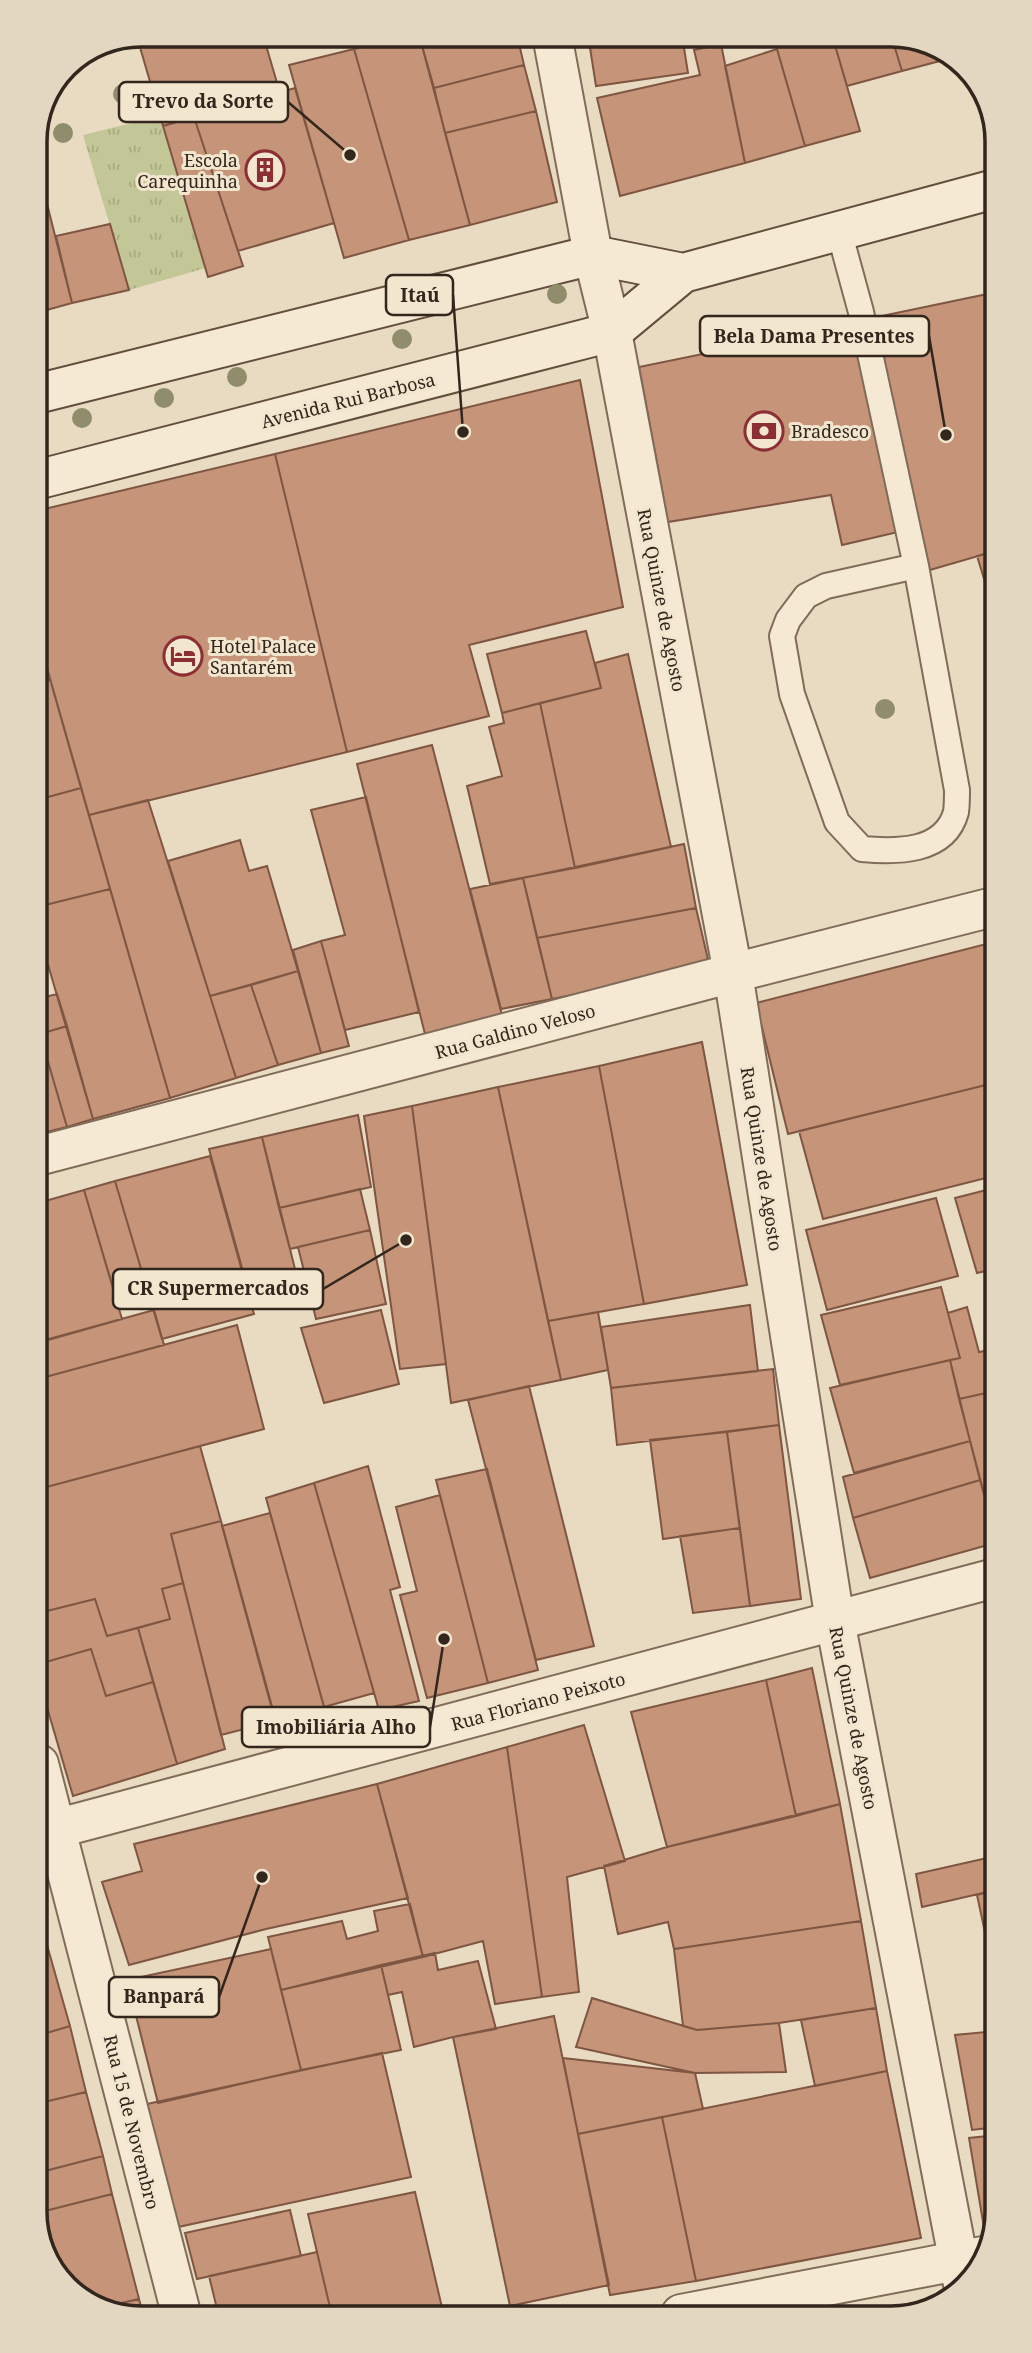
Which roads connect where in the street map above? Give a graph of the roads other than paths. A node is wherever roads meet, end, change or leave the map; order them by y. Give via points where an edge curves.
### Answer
1 (554, 47) edge
2 (985, 192) edge
3 (839, 231) junction
4 (593, 255) junction
5 (683, 273) junction
6 (612, 332) junction
7 (47, 391) edge
8 (47, 477) edge
9 (916, 566) junction
10 (985, 909) edge
11 (733, 973) junction
12 (47, 1154) edge
13 (985, 1581) edge
14 (835, 1621) junction
15 (48, 1831) edge
16 (968, 2266) edge
17 (966, 2267) edge
18 (179, 2306) edge
19 (730, 2306) edge

1 - 4 street, Rua Quinze de Agosto
2 - 3 street, Avenida Rui Barbosa
3 - 5 street, Avenida Rui Barbosa
3 - 9 lane
4 - 5 street, Avenida Rui Barbosa
4 - 6 street, Rua Quinze de Agosto
4 - 7 street, Avenida Rui Barbosa
5 - 6 street, Avenida Rui Barbosa
6 - 8 street, Avenida Rui Barbosa
6 - 11 street, Rua Quinze de Agosto
9 - 9 lane via 957,790 956,811 948,831 922,847 862,849 837,822 792,694 782,636 806,596 826,586
10 - 11 street, Rua Galdino Veloso
11 - 12 street, Rua Galdino Veloso
11 - 14 street, Rua Quinze de Agosto
13 - 14 street, Rua Floriano Peixoto
14 - 15 street, Rua Floriano Peixoto
14 - 16 street, Rua Quinze de Agosto
15 - 18 street, Rua 15 de Novembro
17 - 19 street

